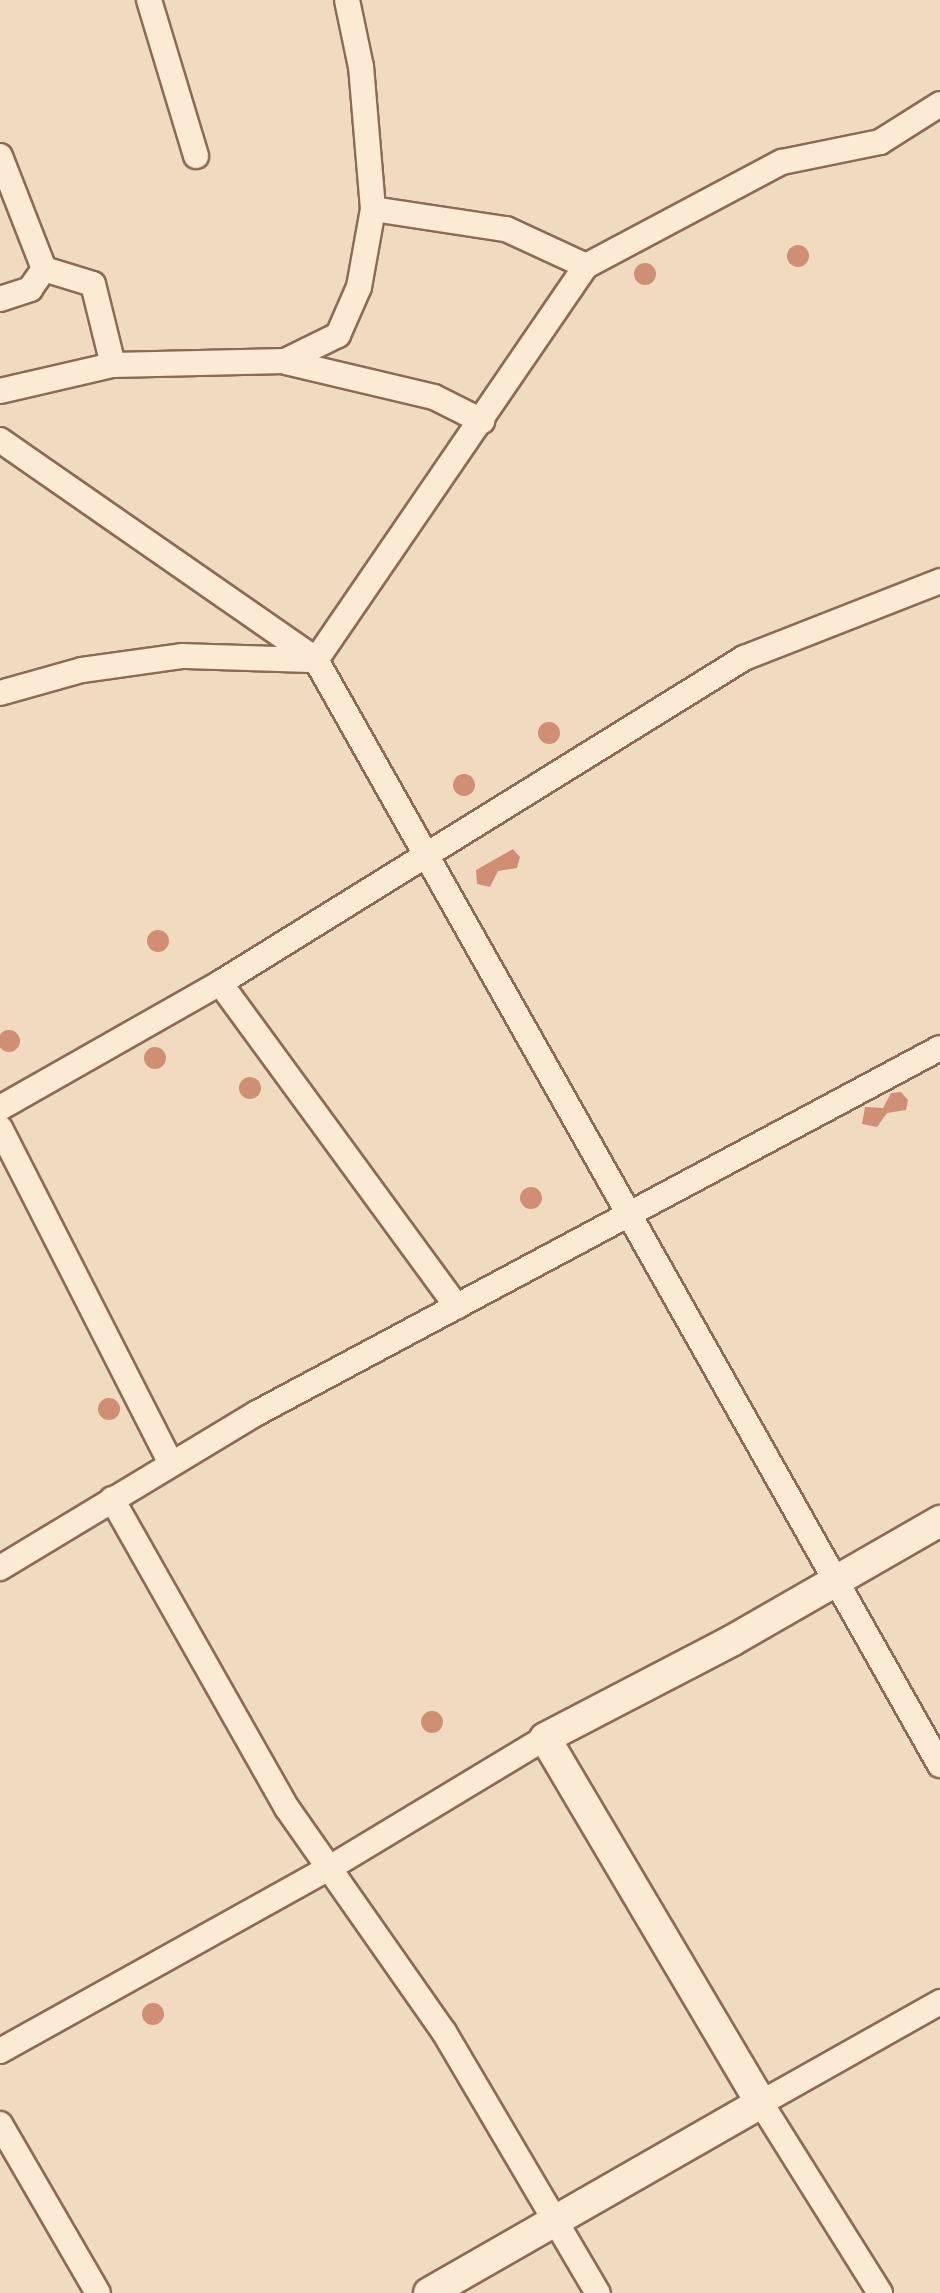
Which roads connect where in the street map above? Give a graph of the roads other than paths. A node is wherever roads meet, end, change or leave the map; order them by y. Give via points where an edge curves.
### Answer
1 (149, 0) edge
2 (347, 0) edge
3 (940, 104) edge
4 (0, 156) edge
5 (196, 156) dead end
6 (373, 209) junction
7 (586, 266) junction
8 (44, 269) junction
9 (0, 299) edge
10 (285, 361) junction
11 (113, 365) junction
12 (0, 391) edge
13 (482, 421) junction
14 (0, 440) edge
15 (940, 581) edge
16 (316, 660) junction
17 (0, 693) edge
18 (425, 853) junction
19 (220, 983) junction
20 (940, 1048) edge
21 (0, 1108) edge
22 (0, 1128) edge
23 (634, 1215) junction
24 (457, 1307) junction
25 (170, 1462) junction
26 (112, 1499) junction
27 (940, 1521) edge
28 (0, 1568) edge
29 (836, 1579) junction
30 (545, 1738) junction
31 (940, 1765) edge
32 (331, 1867) junction
33 (940, 2002) edge
34 (0, 2051) edge
35 (761, 2103) junction
36 (0, 2124) edge
37 (558, 2221) junction
38 (98, 2293) edge
39 (429, 2293) edge
40 (598, 2293) edge
41 (880, 2293) edge

1 - 5 street
2 - 6 street via 361,67
3 - 7 street via 880,142 782,162
4 - 8 street
6 - 7 street via 506,229
6 - 10 street via 359,287 338,335
7 - 13 street
8 - 9 street via 30,289
8 - 11 street via 93,284
10 - 11 street
10 - 13 street via 434,397
11 - 12 street
13 - 16 street
14 - 16 street
15 - 18 street via 744,658
16 - 17 street via 183,656 82,670
16 - 18 street
18 - 19 street
18 - 23 street
19 - 21 street
19 - 24 street
20 - 23 street
22 - 25 street
23 - 24 street
23 - 29 street
24 - 25 street
25 - 26 street
26 - 28 street
26 - 32 street via 234,1722 314,1850
27 - 29 street
29 - 30 street via 667,1677
29 - 31 street
30 - 32 street
30 - 35 street
32 - 34 street
32 - 37 street via 444,2032
33 - 35 street
35 - 37 street
35 - 41 street
36 - 38 street
37 - 39 street
37 - 40 street

